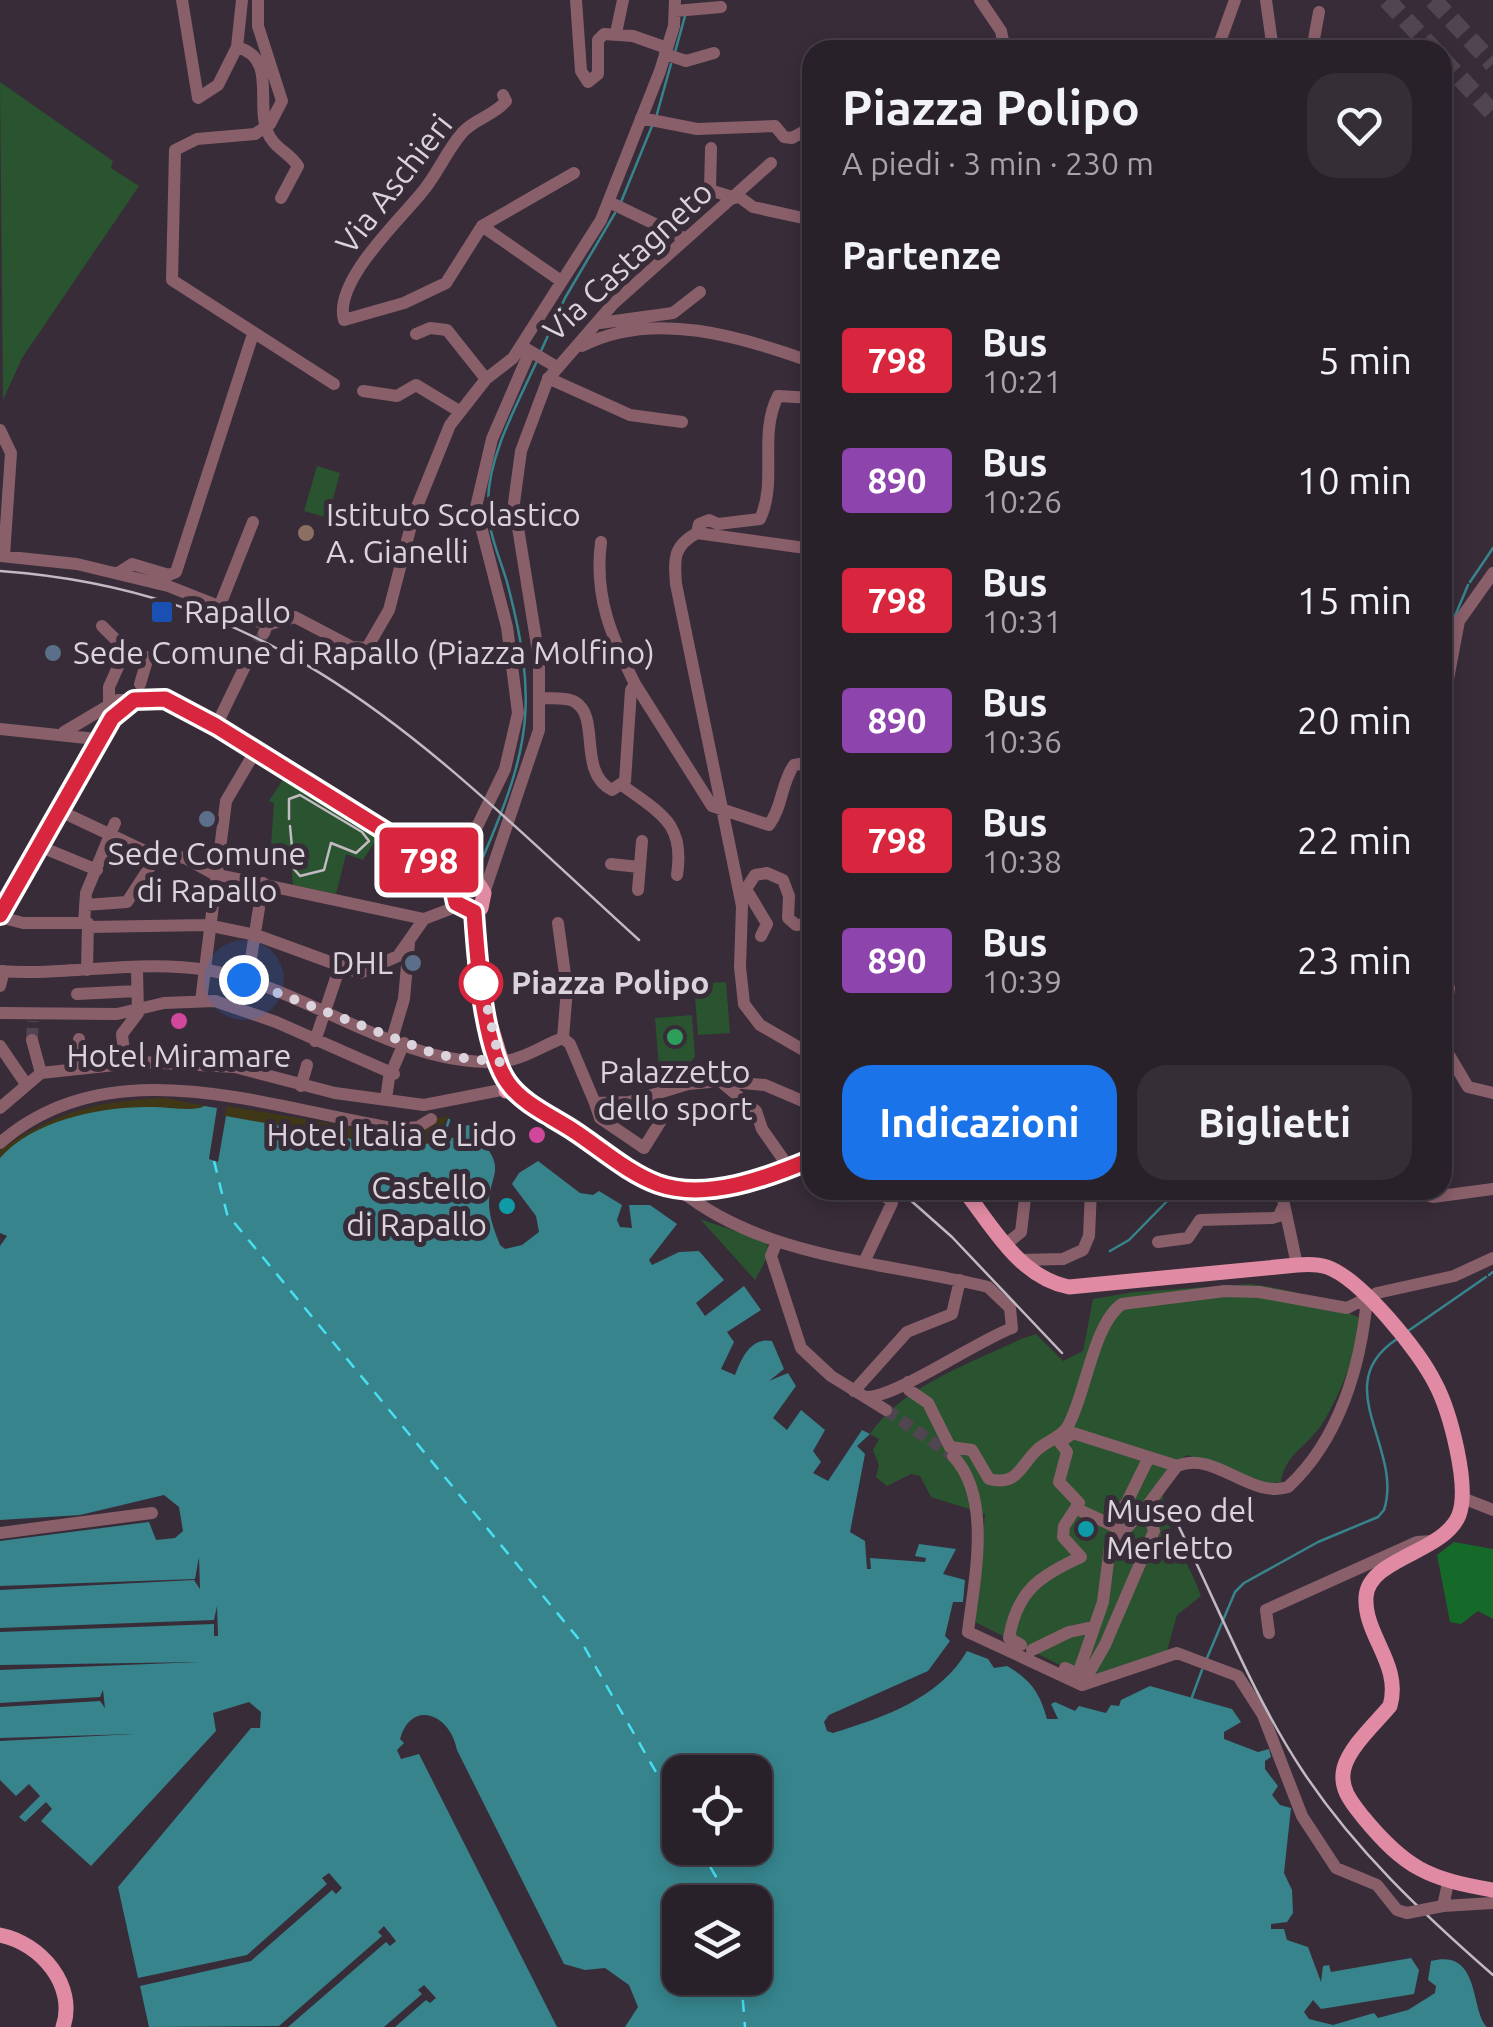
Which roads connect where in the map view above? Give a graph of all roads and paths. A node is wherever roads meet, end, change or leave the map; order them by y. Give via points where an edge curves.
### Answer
1 (182, 0) edge
2 (242, 0) edge
3 (258, 0) edge
4 (576, 0) edge
5 (622, 0) edge
6 (980, 0) edge
7 (1235, 0) edge
8 (1266, 0) edge
9 (722, 7) dead end
10 (681, 9) edge
11 (1319, 12) dead end
12 (616, 33) junction
13 (1003, 40) edge
14 (1221, 40) edge
15 (1272, 40) edge
16 (1314, 40) edge
17 (236, 47) junction
18 (714, 53) dead end
19 (673, 55) junction
20 (504, 95) dead end
21 (643, 119) junction
22 (802, 132) edge
23 (710, 148) dead end
24 (771, 163) dead end
25 (574, 173) dead end
26 (736, 196) junction
27 (281, 198) dead end
28 (609, 202) junction
29 (802, 218) edge
30 (482, 226) junction
31 (684, 238) junction
32 (562, 281) junction
33 (700, 292) dead end
34 (600, 323) junction
35 (253, 334) junction
36 (416, 334) dead end
37 (526, 349) junction
38 (576, 350) junction
39 (802, 359) edge
40 (552, 369) junction
41 (486, 379) junction
42 (334, 384) dead end
43 (363, 391) dead end
44 (802, 397) edge
45 (459, 411) junction
46 (682, 422) dead end
47 (0, 430) edge
48 (254, 522) dead end
49 (697, 534) junction
50 (601, 542) dead end
51 (802, 548) edge
52 (2, 556) edge
53 (118, 573) junction
54 (1493, 573) edge
55 (220, 605) junction
56 (102, 626) dead end
57 (148, 657) dead end
58 (249, 658) tunnel mouth
59 (1452, 661) edge
60 (140, 684) dead end
61 (635, 684) junction
62 (542, 698) junction
63 (88, 720) junction
64 (106, 722) junction
65 (216, 726) junction
66 (0, 729) edge
67 (62, 732) junction
68 (256, 750) junction
69 (802, 764) edge
70 (622, 785) junction
71 (724, 807) junction
72 (58, 810) junction
73 (112, 829) junction
74 (642, 841) dead end
75 (39, 846) junction
76 (164, 855) junction
77 (611, 864) dead end
78 (639, 867) junction
79 (97, 870) junction
80 (214, 874) junction
81 (677, 875) dead end
82 (264, 883) junction
83 (459, 890) junction
84 (638, 890) dead end
85 (484, 894) joint
86 (85, 903) junction
87 (0, 916) edge
88 (424, 919) junction
89 (558, 923) dead end
90 (207, 925) junction
91 (802, 925) edge
92 (87, 927) junction
93 (256, 935) junction
94 (749, 939) junction
95 (409, 941) junction
96 (340, 966) junction
97 (82, 970) junction
98 (137, 970) junction
99 (202, 970) junction
100 (2, 971) edge
101 (244, 980) junction
102 (0, 986) edge
103 (137, 992) junction
104 (78, 994) junction
105 (201, 1001) junction
106 (235, 1008) junction
107 (324, 1012) junction
108 (0, 1013) edge
109 (138, 1013) junction
110 (78, 1017) junction
111 (562, 1038) junction
112 (80, 1039) dead end
113 (32, 1040) tunnel mouth
114 (316, 1040) junction
115 (398, 1041) junction
116 (0, 1046) edge
117 (802, 1049) edge
118 (1452, 1059) edge
119 (125, 1062) junction
120 (493, 1062) junction
121 (307, 1065) dead end
122 (80, 1067) junction
123 (699, 1072) dead end
124 (41, 1073) junction
125 (394, 1074) junction
126 (720, 1081) junction
127 (26, 1084) junction
128 (688, 1084) junction
129 (301, 1086) junction
130 (510, 1092) junction
131 (1493, 1092) edge
132 (386, 1099) junction
133 (802, 1101) edge
134 (596, 1103) junction
135 (0, 1108) edge
136 (431, 1118) dead end
137 (662, 1119) dead end
138 (0, 1142) edge
139 (802, 1164) edge
140 (790, 1169) junction
141 (1493, 1189) edge
142 (680, 1190) junction
143 (1452, 1194) edge
144 (889, 1200) edge
145 (972, 1200) edge
146 (1025, 1200) edge
147 (1091, 1200) edge
148 (1282, 1200) edge
149 (1282, 1207) junction
150 (778, 1241) junction
151 (1158, 1242) dead end
152 (1006, 1245) junction
153 (1493, 1258) edge
154 (865, 1260) junction
155 (1019, 1260) junction
156 (1297, 1265) junction
157 (960, 1280) junction
158 (1366, 1298) junction
159 (908, 1382) junction
160 (860, 1394) junction
161 (1058, 1440) junction
162 (953, 1456) tunnel mouth
163 (1149, 1457) junction
164 (1177, 1466) junction
165 (1464, 1499) junction
166 (1147, 1506) junction
167 (1078, 1509) junction
168 (1493, 1510) edge
169 (152, 1513) dead end
170 (1117, 1528) junction
171 (0, 1533) edge
172 (1434, 1543) junction
173 (1108, 1552) junction
174 (1081, 1557) junction
175 (1094, 1627) junction
176 (1269, 1632) dead end
177 (1032, 1650) junction
178 (1082, 1685) junction
179 (1448, 1883) junction
180 (1493, 1890) edge
181 (1493, 1903) edge
182 (1443, 1906) junction
183 (0, 1935) edge
184 (63, 2027) edge

1 - 17 street via 198,98 218,85
2 - 17 street
3 - 35 street, bridge via 258,26 282,101 270,124 255,134 197,139 175,150 174,285
4 - 12 street via 581,71 588,82 598,74 598,40
5 - 12 street
6 - 13 street
7 - 14 street
8 - 15 street
9 - 10 street
10 - 19 street
11 - 16 street
12 - 19 street
17 - 27 street via 262,68 267,132 298,166
18 - 19 street
19 - 21 street
20 - 30 street, Via Aschieri via 499,110 461,134 421,194 374,246 342,317 358,319 446,282
21 - 22 street via 671,128 775,126 792,138
21 - 28 street
23 - 26 street via 710,190
24 - 26 street, Via Castagneto
25 - 30 street, Via Aschieri
26 - 29 street via 752,207
26 - 31 street, Via Castagneto
28 - 31 street
28 - 32 street
30 - 32 street
31 - 34 street, Via Castagneto
32 - 37 street
33 - 34 street via 673,314
34 - 38 street, Via Castagneto
35 - 42 street
35 - 53 street via 176,572 132,564
36 - 41 street via 447,330
37 - 40 street
37 - 41 street
37 - 83 street via 477,496 518,705 509,757
38 - 39 street via 597,338 714,331
38 - 40 street, Via Castagneto
40 - 46 street via 630,414
40 - 62 street via 522,451 514,502
41 - 45 street
43 - 45 street via 397,396 416,385
44 - 49 street via 778,396 773,406 767,505 760,519 709,520
45 - 55 street via 414,514 388,610 368,648 352,647 295,617 266,629
47 - 52 street via 11,452
48 - 55 street
49 - 51 street
49 - 71 street via 675,552 676,584
50 - 61 street via 604,614
52 - 53 street
53 - 55 street
54 - 59 street via 1460,621
56 - 64 street via 122,658 109,687
57 - 60 street
58 - 65 street
61 - 70 street
61 - 71 street via 712,806
62 - 70 street via 577,703 596,776 612,790
62 - 85 street via 532,761
63 - 64 street
63 - 64 street
63 - 67 street
64 - 65 main road via 134,700 165,699
64 - 67 street
64 - 72 main road
65 - 68 main road
66 - 67 street
68 - 80 street via 226,800
68 - 83 main road
69 - 71 street via 786,776 780,810 769,825
70 - 81 street via 676,832 682,845
71 - 94 street
72 - 73 street
72 - 75 main road
73 - 76 street
73 - 79 street
74 - 78 street
75 - 79 street
75 - 87 main road
76 - 80 street
76 - 86 street via 129,900
77 - 78 street
78 - 84 street
79 - 86 street
80 - 82 street
80 - 90 street
82 - 88 street
82 - 93 street
83 - 85 main road via 479,885
83 - 88 street
83 - 120 main road
86 - 92 street
87 - 92 street
88 - 95 street
89 - 111 street via 568,990
90 - 92 street
90 - 93 street
90 - 99 street
91 - 94 street via 788,918 782,880 755,875 746,890 767,924
92 - 97 street
93 - 96 street
93 - 101 street
94 - 117 street via 742,994 751,1016
95 - 96 street via 398,956 360,973
95 - 115 street
96 - 107 street
97 - 98 street
97 - 100 street
97 - 104 street
98 - 99 street
98 - 103 street
99 - 101 street
99 - 105 street
100 - 102 street
101 - 106 street
101 - 107 street
103 - 104 street
103 - 109 street
104 - 110 street
105 - 106 street
105 - 109 street
106 - 114 street
107 - 114 street
107 - 115 street
108 - 110 street
109 - 110 street
109 - 119 street via 122,1034
111 - 120 street
111 - 134 street
112 - 122 street
113 - 124 street
114 - 125 street
115 - 120 street via 438,1055
115 - 125 street
116 - 127 street
118 - 131 street via 1468,1088
119 - 122 street
119 - 129 street via 235,1067
120 - 130 main road
121 - 129 street
122 - 124 street
123 - 128 street
124 - 127 street
125 - 132 street
126 - 128 street
126 - 133 street via 766,1085
126 - 140 street via 756,1110
127 - 135 street
128 - 134 street via 653,1098
129 - 132 street
130 - 132 street via 438,1104
130 - 142 main road via 657,1184
134 - 137 street via 600,1118 644,1148
136 - 138 street via 400,1129 140,1089 56,1106
139 - 140 main road
140 - 142 main road via 712,1190
141 - 143 street
142 - 150 street via 736,1225
144 - 154 street
145 - 152 main road
146 - 152 street via 1021,1232
147 - 155 street via 1083,1250 1063,1259
148 - 149 street
149 - 151 street via 1272,1218 1200,1220 1188,1238
149 - 156 street
150 - 154 street
150 - 160 street via 771,1256 800,1348
152 - 155 main road
153 - 158 street via 1454,1276
154 - 157 street
155 - 156 main road via 1048,1283 1069,1288
156 - 158 main road via 1326,1266
157 - 159 street via 999,1296 1014,1316 1012,1328
157 - 160 street via 952,1314 906,1332
158 - 161 street via 1347,1308 1224,1291 1122,1304 1107,1321
158 - 164 street via 1363,1339 1330,1438 1288,1487 1266,1490 1196,1462
158 - 165 main road via 1438,1387
159 - 160 street via 886,1404
159 - 161 street via 928,1402 950,1447 972,1450 989,1479 1004,1483 1020,1474 1036,1450
161 - 163 street via 1073,1432
161 - 167 street via 1067,1452 1060,1482 1078,1499
162 - 178 street via 980,1522 968,1632
163 - 164 street
163 - 170 street
164 - 166 street
165 - 168 street
165 - 172 main road via 1454,1526
166 - 170 street
166 - 178 street via 1154,1531
167 - 170 street
167 - 174 street via 1063,1536
169 - 171 street
170 - 173 street
172 - 176 street via 1417,1542 1266,1610
172 - 179 main road via 1368,1586 1367,1607 1394,1696 1343,1773 1349,1798 1391,1851
173 - 174 street
173 - 175 street
174 - 177 street via 1041,1575 1022,1596 1009,1638
175 - 177 street
175 - 177 street via 1078,1674
178 - 182 street, bridge via 1177,1653 1238,1676 1252,1694 1297,1806 1336,1868 1377,1885 1396,1910
179 - 180 main road
179 - 182 street
181 - 182 street
183 - 184 main road via 32,1948 58,1977 67,1993

